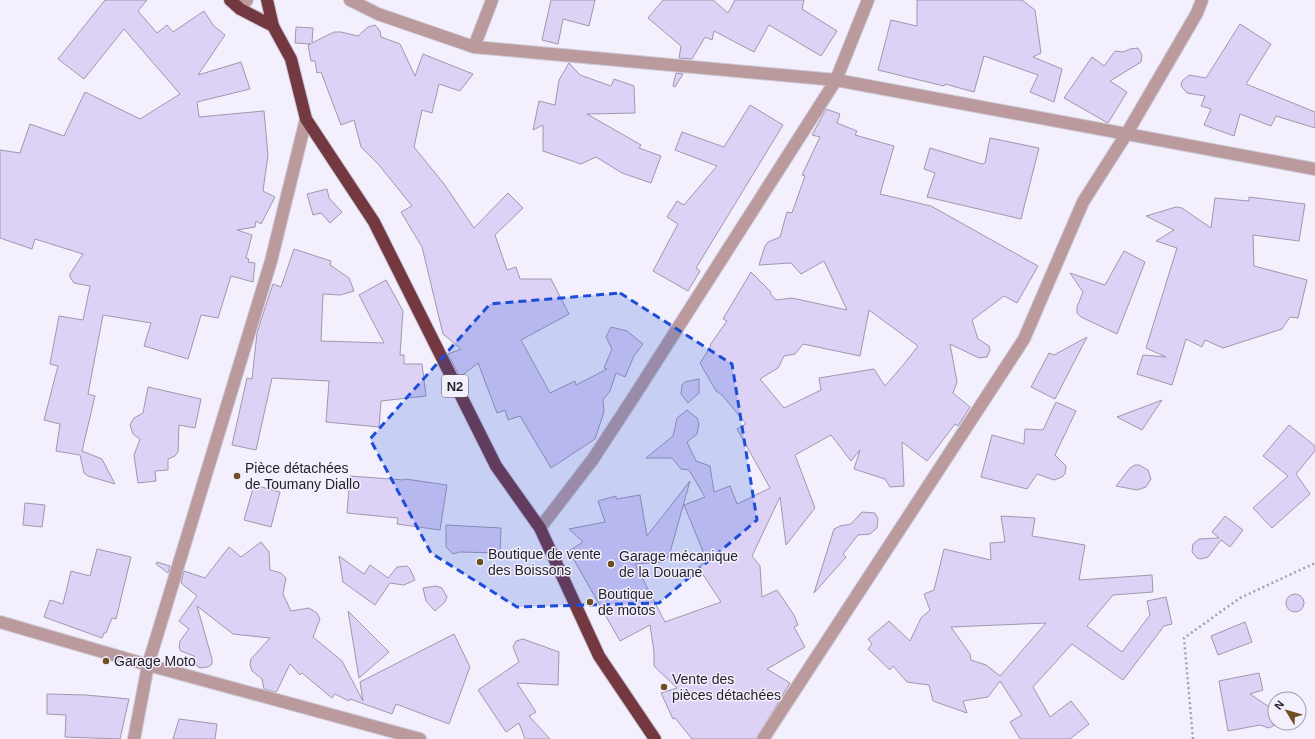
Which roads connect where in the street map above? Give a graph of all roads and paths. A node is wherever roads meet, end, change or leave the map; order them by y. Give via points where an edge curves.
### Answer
1 (230, 0) edge
2 (266, 0) edge
3 (350, 0) edge
4 (492, 0) edge
5 (868, 0) edge
6 (1202, 0) edge
7 (243, 5) edge
8 (273, 26) junction
9 (474, 48) junction
10 (836, 80) junction
11 (306, 119) junction
12 (1127, 133) junction
13 (1315, 169) edge
14 (540, 528) junction
15 (1315, 563) edge
16 (0, 622) edge
17 (148, 666) junction
18 (134, 739) edge
19 (420, 739) edge
20 (655, 739) edge
21 (763, 739) edge
22 (1193, 739) edge

1 - 7 highway
2 - 8 highway, N2
3 - 9 street via 378,14
4 - 9 street
5 - 10 street
6 - 12 street via 1197,13
7 - 8 highway
8 - 11 highway, N2 via 291,59
9 - 10 street
10 - 12 street
10 - 14 street via 593,459
11 - 14 highway, N2 via 374,222 496,466
11 - 17 street via 270,261
12 - 13 street
12 - 21 street via 1083,202 1024,339
14 - 20 highway, N2 via 599,656
15 - 22 path via 1240,598 1184,638
16 - 17 street
17 - 18 street
17 - 19 street

